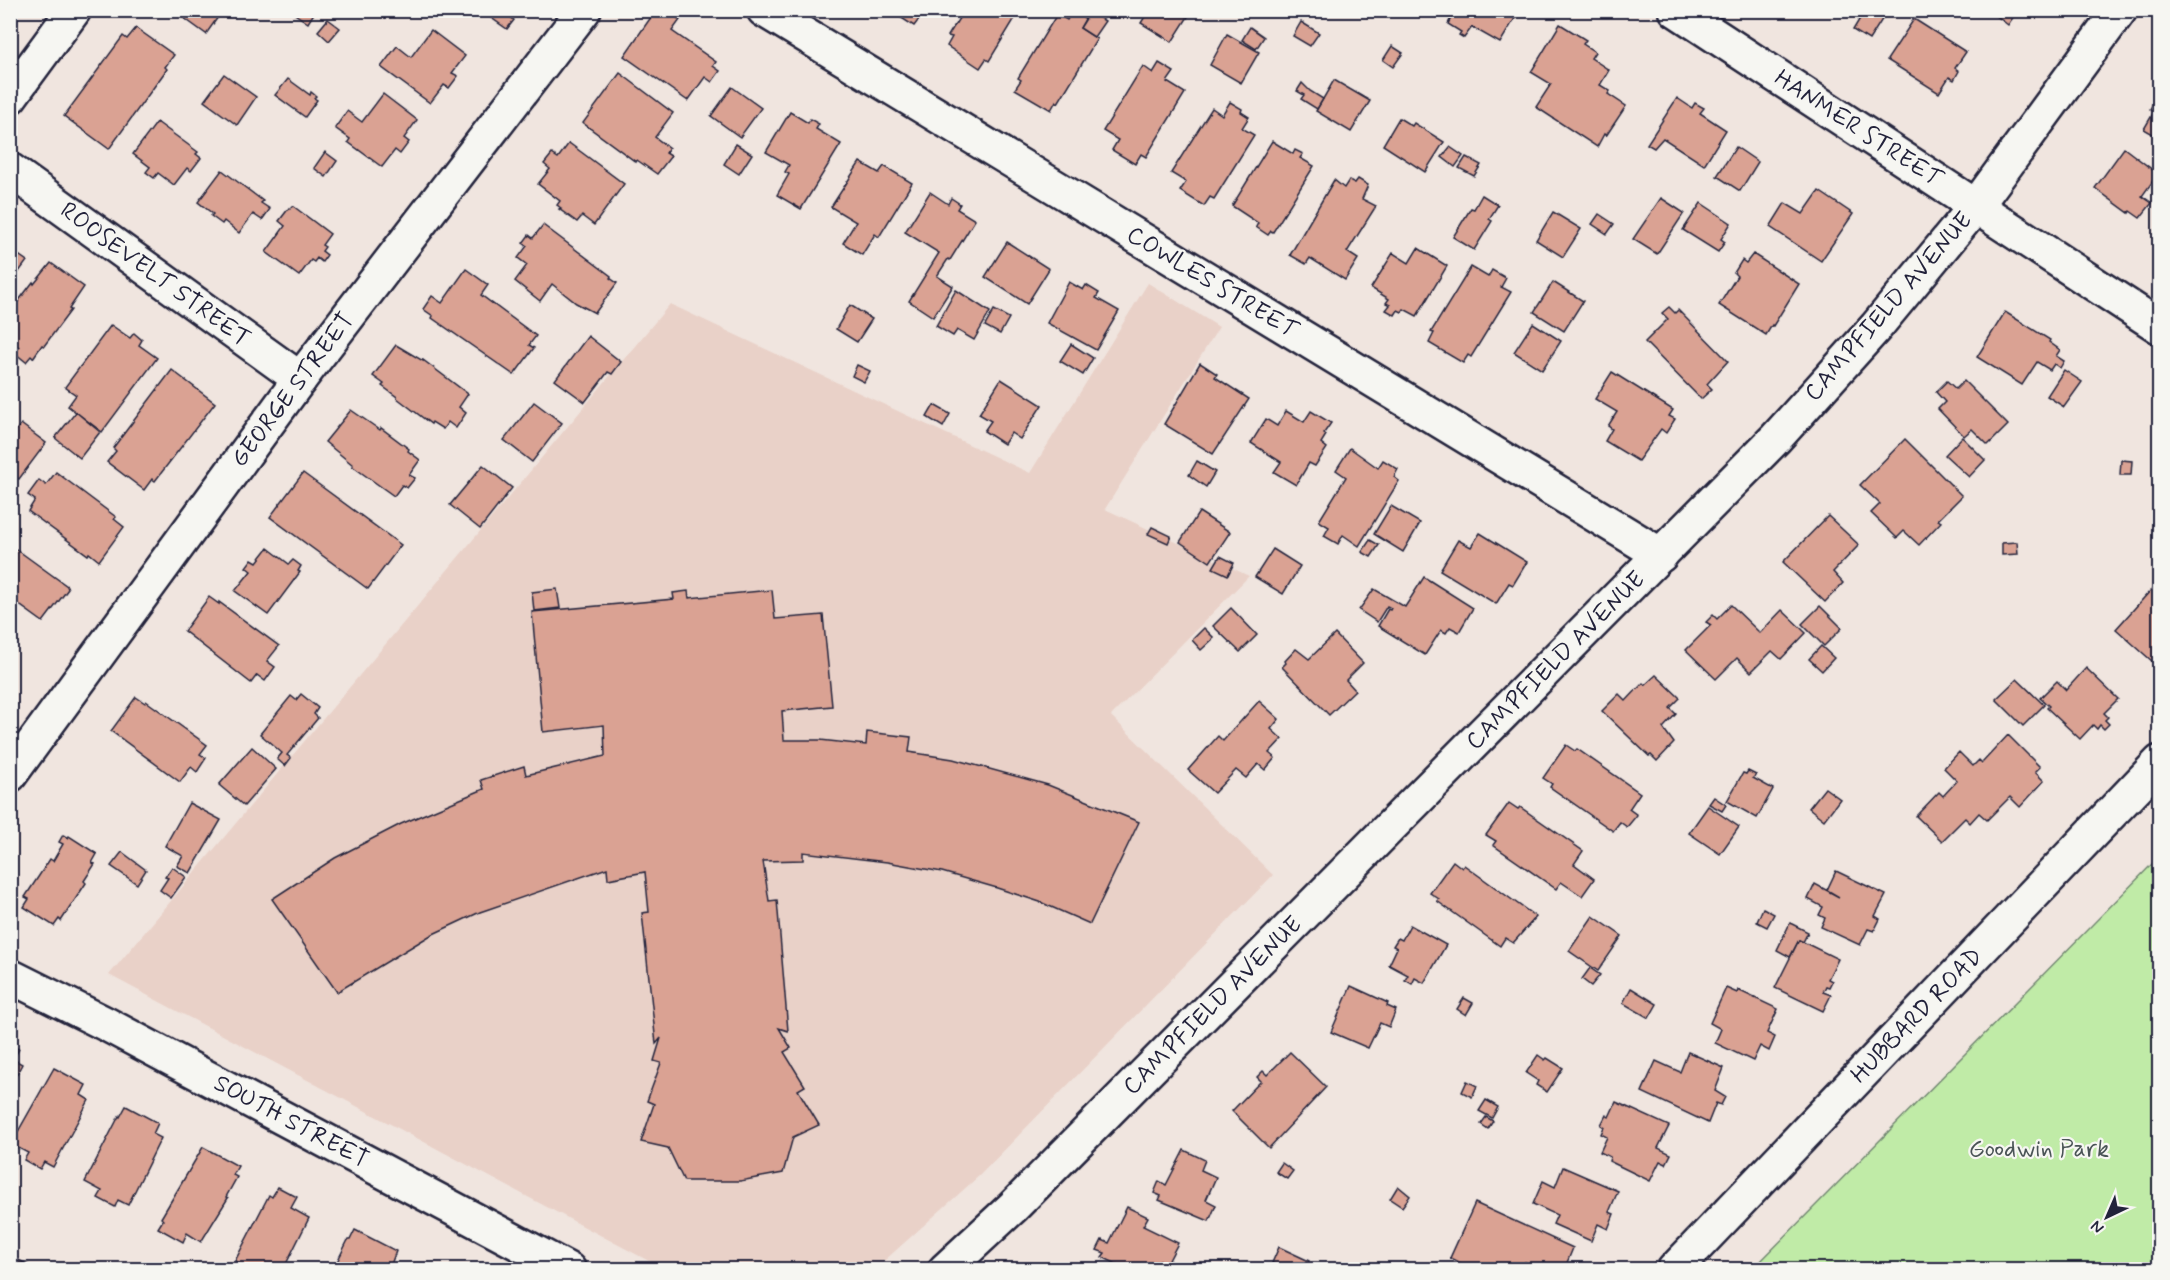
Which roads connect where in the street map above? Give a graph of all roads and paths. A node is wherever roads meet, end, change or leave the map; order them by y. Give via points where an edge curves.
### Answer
1 (74, 10) edge
2 (584, 10) edge
3 (764, 10) edge
4 (1676, 10) edge
5 (2120, 10) edge
6 (10, 98) edge
7 (10, 170) edge
8 (1976, 206) junction
9 (2160, 327) edge
10 (300, 379) junction
11 (1661, 555) junction
12 (2160, 762) edge
13 (10, 775) edge
14 (10, 976) edge
15 (569, 1269) edge
16 (945, 1269) edge
17 (1674, 1269) edge

1 - 6 street
2 - 10 street, GEORGE STREET
3 - 11 street, COWLES STREET
4 - 8 street, HANMER STREET
5 - 8 street, CAMPFIELD AVENUE
7 - 10 street, ROOSEVELT STREET
8 - 9 street, HANMER STREET
8 - 11 street, CAMPFIELD AVENUE via 1807,404
10 - 13 street, GEORGE STREET
11 - 16 street, CAMPFIELD AVENUE via 1021,1199
12 - 17 street, HUBBARD ROAD
14 - 15 street, SOUTH STREET

